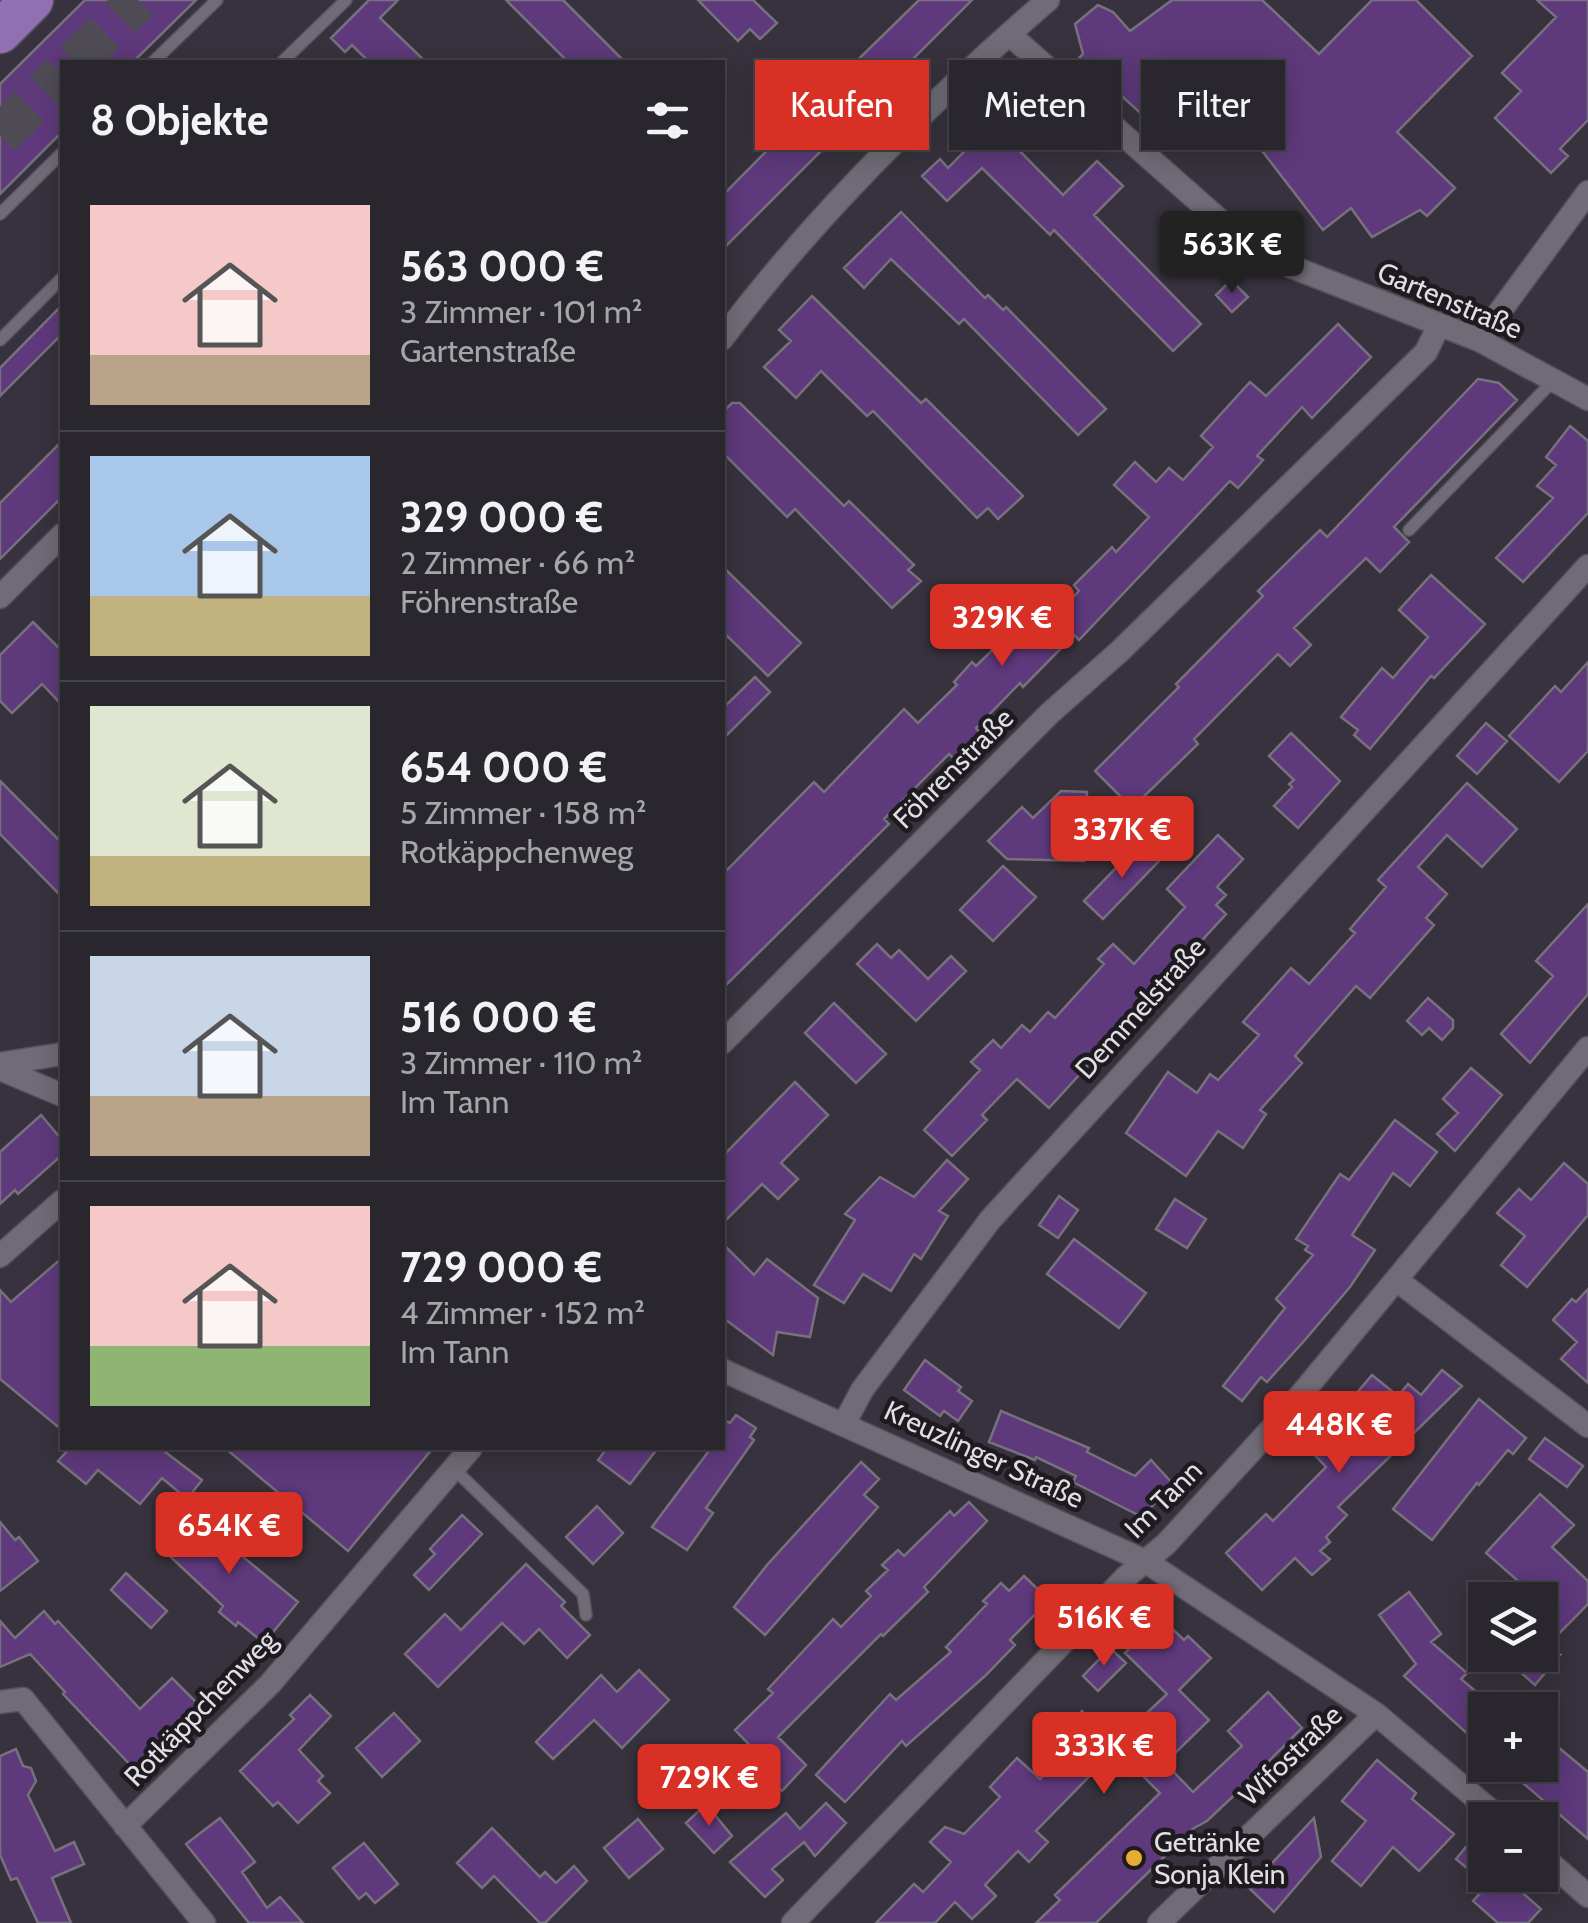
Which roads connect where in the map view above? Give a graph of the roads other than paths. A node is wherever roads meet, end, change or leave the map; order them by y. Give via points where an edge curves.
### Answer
1 (32, 0) edge
2 (216, 0) edge
3 (346, 0) edge
4 (1048, 0) edge
5 (0, 32) edge
6 (1009, 34) junction
7 (156, 60) edge
8 (284, 60) edge
9 (60, 154) edge
10 (1588, 192) edge
11 (0, 214) edge
12 (60, 280) edge
13 (1439, 325) junction
14 (725, 335) edge
15 (0, 340) edge
16 (1479, 340) junction
17 (1554, 380) junction
18 (1588, 399) edge
19 (1409, 530) dead end
20 (60, 537) edge
21 (1588, 566) edge
22 (0, 598) edge
23 (725, 1040) edge
24 (1588, 1048) edge
25 (60, 1054) edge
26 (0, 1066) edge
27 (60, 1094) edge
28 (60, 1203) edge
29 (0, 1256) edge
30 (1398, 1281) junction
31 (725, 1372) edge
32 (844, 1424) junction
33 (1588, 1426) edge
34 (469, 1450) edge
35 (453, 1468) junction
36 (1145, 1561) junction
37 (586, 1614) dead end
38 (0, 1702) edge
39 (1376, 1714) junction
40 (1481, 1802) edge
41 (125, 1826) junction
42 (1558, 1870) edge
43 (1588, 1896) edge
44 (204, 1923) edge
45 (793, 1923) edge
46 (1159, 1923) edge

1 - 5 highway
2 - 7 lane
3 - 8 lane
4 - 6 street
6 - 13 street, Gartenstraße via 1249,246
6 - 14 street via 826,216
9 - 11 lane
10 - 16 street
12 - 15 lane
13 - 16 street, Gartenstraße
13 - 23 street, Föhrenstraße via 1426,352 1049,714
16 - 17 street, Gartenstraße
17 - 18 street, Gartenstraße
17 - 19 lane
20 - 22 street
21 - 32 street, Demmelstraße via 990,1220 862,1390
24 - 30 street, Im Tann
25 - 26 street
26 - 27 street
28 - 29 street
30 - 33 street
30 - 36 street, Im Tann via 1271,1430
31 - 32 street, Kreuzlinger Straße via 788,1409
32 - 36 street, Kreuzlinger Straße
34 - 35 street, Rotkäppchenweg
35 - 37 lane via 583,1594
35 - 41 street, Rotkäppchenweg via 270,1684
36 - 39 street, Kreuzlinger Straße
36 - 45 street, Im Tann
38 - 41 street via 23,1699
39 - 40 street, Kreuzlinger Straße
39 - 46 street, Wifostraße
41 - 44 street
42 - 43 street

